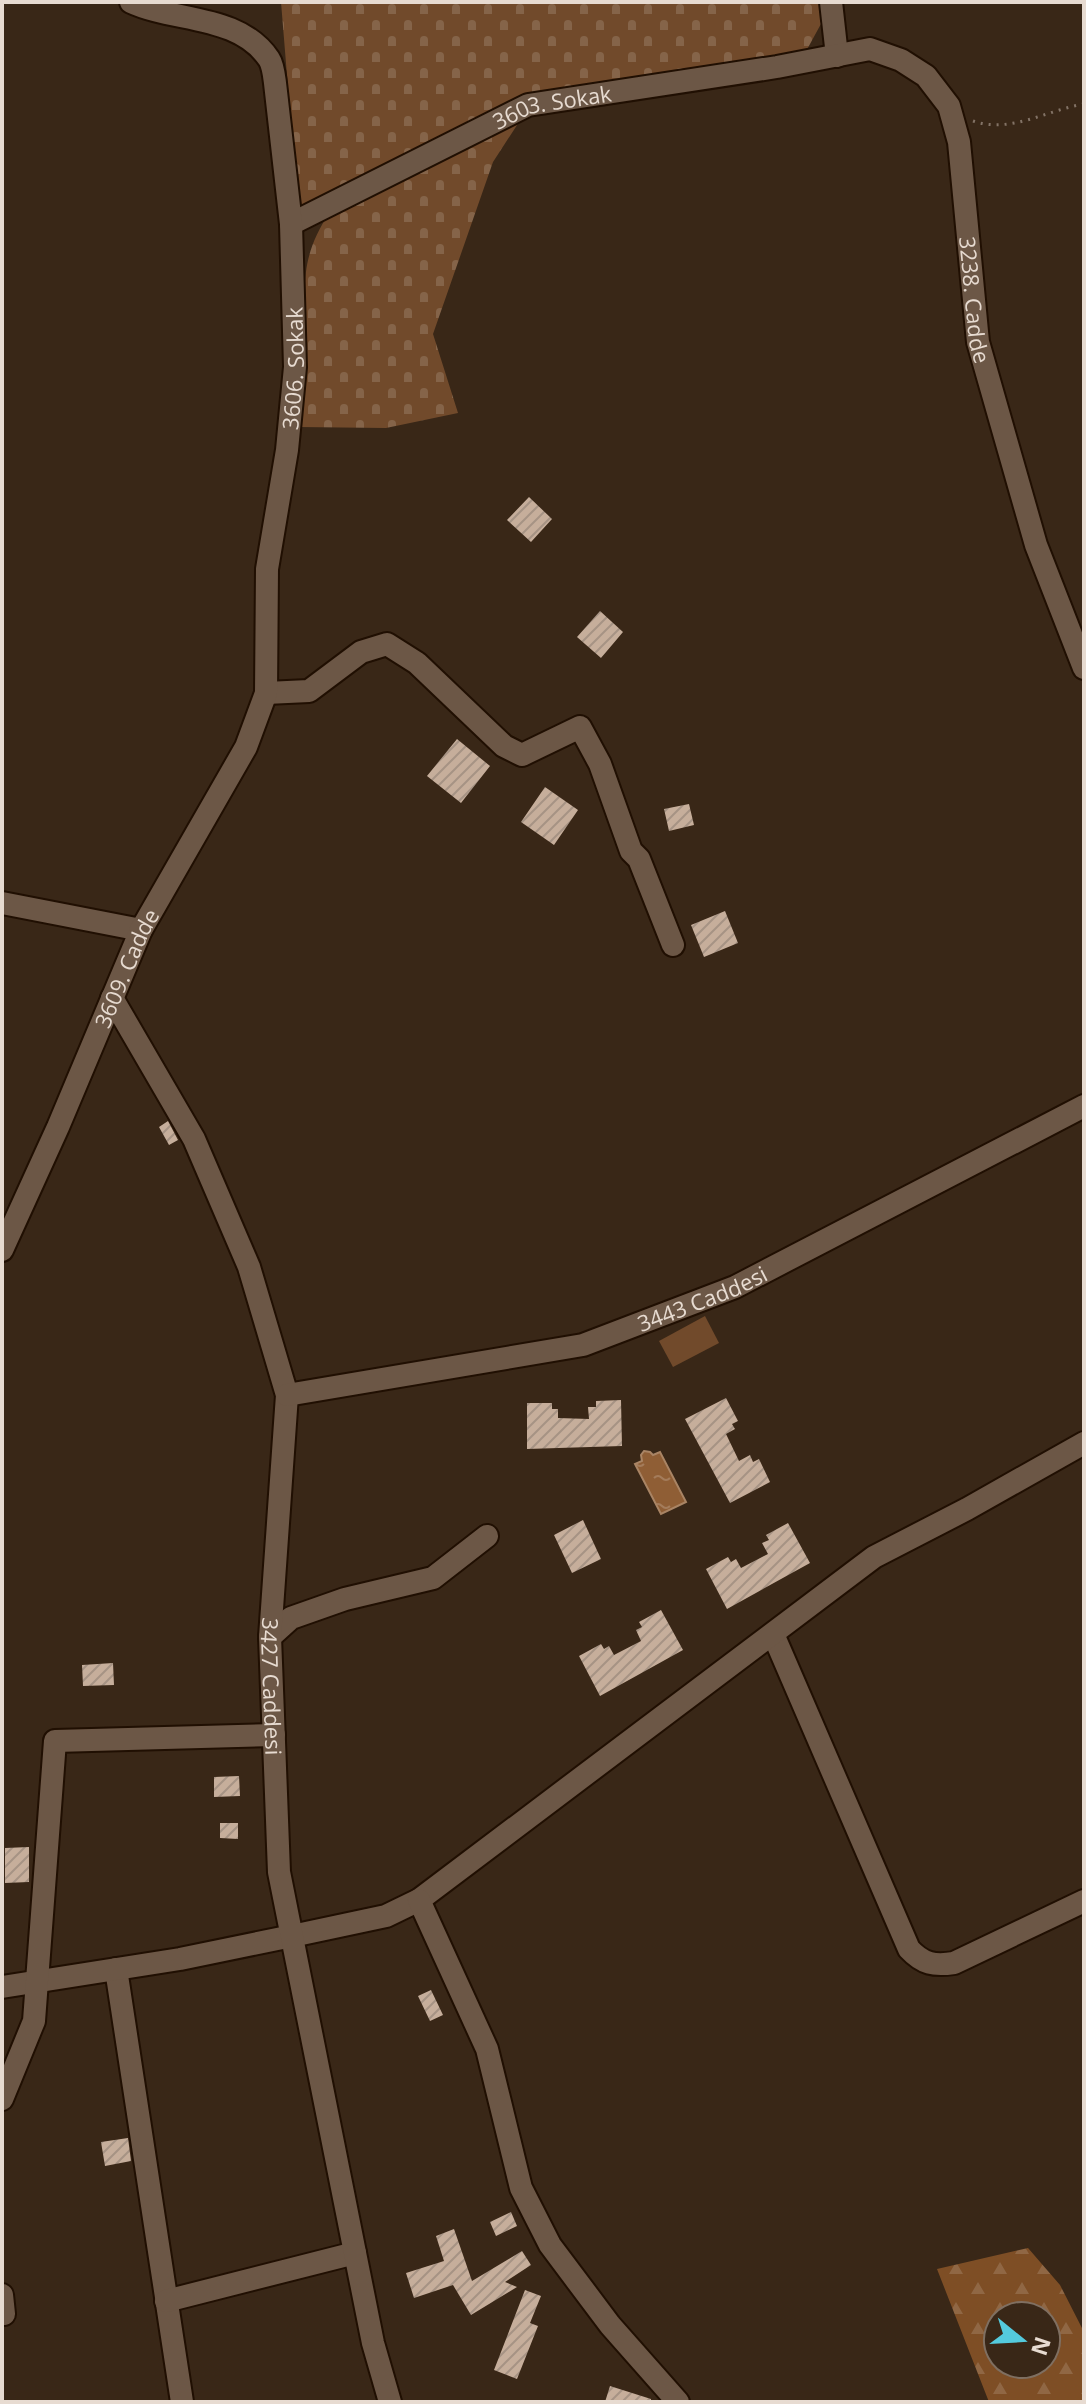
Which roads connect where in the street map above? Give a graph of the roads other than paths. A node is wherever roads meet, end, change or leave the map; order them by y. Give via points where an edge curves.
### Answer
1 (131, 2) edge
2 (831, 2) edge
3 (837, 56) junction
4 (291, 224) junction
5 (1084, 668) edge
6 (266, 693) junction
7 (2, 903) edge
8 (141, 930) junction
9 (673, 945) dead end
10 (112, 998) junction
11 (1084, 1106) edge
12 (2, 1250) edge
13 (287, 1395) junction
14 (1084, 1443) edge
15 (487, 1536) dead end
16 (773, 1634) junction
17 (270, 1637) junction
18 (274, 1735) junction
19 (419, 1900) junction
20 (1084, 1901) edge
21 (292, 1936) junction
22 (116, 1969) junction
23 (37, 1981) junction
24 (2, 1987) edge
25 (2, 2099) edge
26 (355, 2253) junction
27 (166, 2301) junction
28 (182, 2402) edge
29 (390, 2402) edge
30 (678, 2402) edge

1 - 4 street, 3606. Sokak via 242,34 271,61
2 - 3 street
3 - 4 street, 3603. Sokak via 528,105
3 - 5 street, 3238. Cadde via 870,49 901,60 926,76 949,106 959,142 978,342 1036,545
4 - 6 street, 3606. Sokak via 295,367 267,569
6 - 8 street, 3609. Cadde via 246,747
6 - 9 street via 309,691 361,652 387,644 417,663 504,746 522,755 580,727
7 - 8 street
8 - 10 street, 3609. Cadde
10 - 12 street, 3609. Cadde
10 - 13 street, 3427 Caddesi via 194,1139 249,1267
11 - 13 street, 3443 Caddesi via 735,1287 583,1345
13 - 17 street, 3427 Caddesi
14 - 16 street via 874,1557
15 - 17 street via 433,1578 291,1618
16 - 19 street
16 - 20 street via 909,1949 921,1962 954,1963
17 - 18 street, 3427 Caddesi
18 - 21 street, 3427 Caddesi via 279,1872
18 - 23 street via 55,1741
19 - 21 street via 386,1916
19 - 30 street via 487,2049 521,2188 550,2245 610,2325
21 - 22 street
21 - 26 street, 3427 Caddesi
22 - 23 street
22 - 27 street
23 - 24 street
23 - 25 street via 34,2021
26 - 27 street
26 - 29 street, 3427 Caddesi
27 - 28 street

